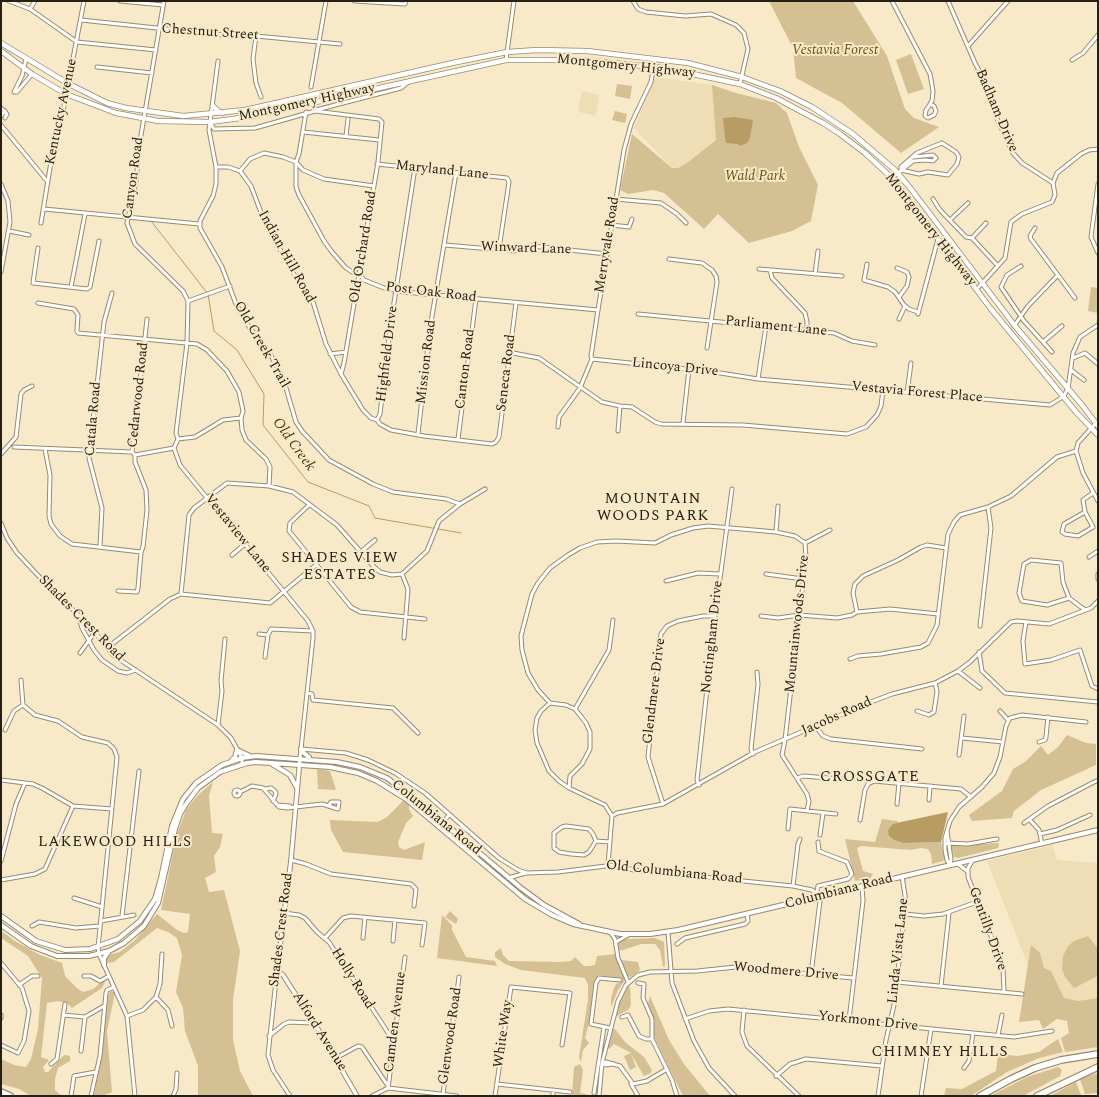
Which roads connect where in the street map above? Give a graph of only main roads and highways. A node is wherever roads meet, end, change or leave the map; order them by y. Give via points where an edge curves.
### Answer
1 (1, 43) edge
2 (1, 51) edge
3 (561, 51) junction
4 (628, 56) junction
5 (549, 59) junction
6 (627, 64) junction
7 (407, 72) junction
8 (409, 80) junction
9 (213, 106) road end
10 (227, 113) junction
11 (944, 234) junction
12 (938, 239) junction
13 (1097, 424) edge
14 (1098, 435) edge
15 (301, 749) road end
16 (252, 756) junction
17 (313, 759) junction
18 (231, 761) junction
19 (331, 761) junction
20 (270, 763) junction
21 (330, 767) junction
22 (380, 775) junction
23 (377, 781) junction
24 (297, 788) road end
25 (1098, 830) edge
26 (162, 886) junction
27 (1, 916) edge
28 (579, 924) junction
29 (1, 925) edge
30 (109, 951) junction
31 (104, 966) road end
32 (1098, 1054) edge
33 (1098, 1067) edge
34 (1, 1092) edge
35 (10, 1096) edge
36 (980, 1096) edge
37 (1037, 1096) edge

1 - 10 main road, Montgomery Highway via 69,84 107,103 183,116
2 - 8 main road, Montgomery Highway via 32,74 66,94 106,110 170,122 210,122 263,114
3 - 4 main road, Montgomery Highway
3 - 5 main road via 552,54
3 - 7 main road, Montgomery Highway via 507,52
4 - 6 main road
4 - 11 main road, Montgomery Highway via 712,68 780,91 818,111 853,134 899,172
5 - 6 main road, Montgomery Highway
5 - 8 main road, Montgomery Highway via 506,60
6 - 12 main road, Montgomery Highway via 694,73 740,84 776,98 823,123 865,153 892,178
7 - 8 main road
7 - 10 main road, Montgomery Highway via 263,107
9 - 10 main road via 218,111
11 - 12 main road
11 - 13 main road, Montgomery Highway via 1014,326
12 - 14 main road, Montgomery Highway via 1009,332
15 - 17 main road via 306,756
16 - 17 main road, Columbiana Road
16 - 18 main road, Columbiana Road
16 - 18 main road via 237,750
17 - 19 main road, Columbiana Road
18 - 26 main road, Columbiana Road via 207,774 183,799 172,826
19 - 21 main road
19 - 22 main road, Columbiana Road
20 - 21 main road, Columbiana Road
20 - 24 main road via 286,772 294,780
20 - 26 main road, Columbiana Road via 230,768 213,776 198,788 180,814
21 - 23 main road, Columbiana Road via 358,773
22 - 23 main road
22 - 28 main road, Columbiana Road via 405,791 540,902
23 - 28 main road, Columbiana Road via 398,793 525,899 559,918
25 - 28 main road, Columbiana Road via 668,932 629,934
26 - 27 main road, Columbiana Road via 151,907 136,925 118,939 98,948 74,951 53,948 36,941
26 - 30 main road, Columbiana Road via 156,907 144,926 130,940
29 - 30 main road, Columbiana Road via 31,946 58,956 75,957
30 - 31 main road via 104,958
32 - 36 highway via 1061,1060 1035,1068
33 - 37 highway
34 - 35 highway

